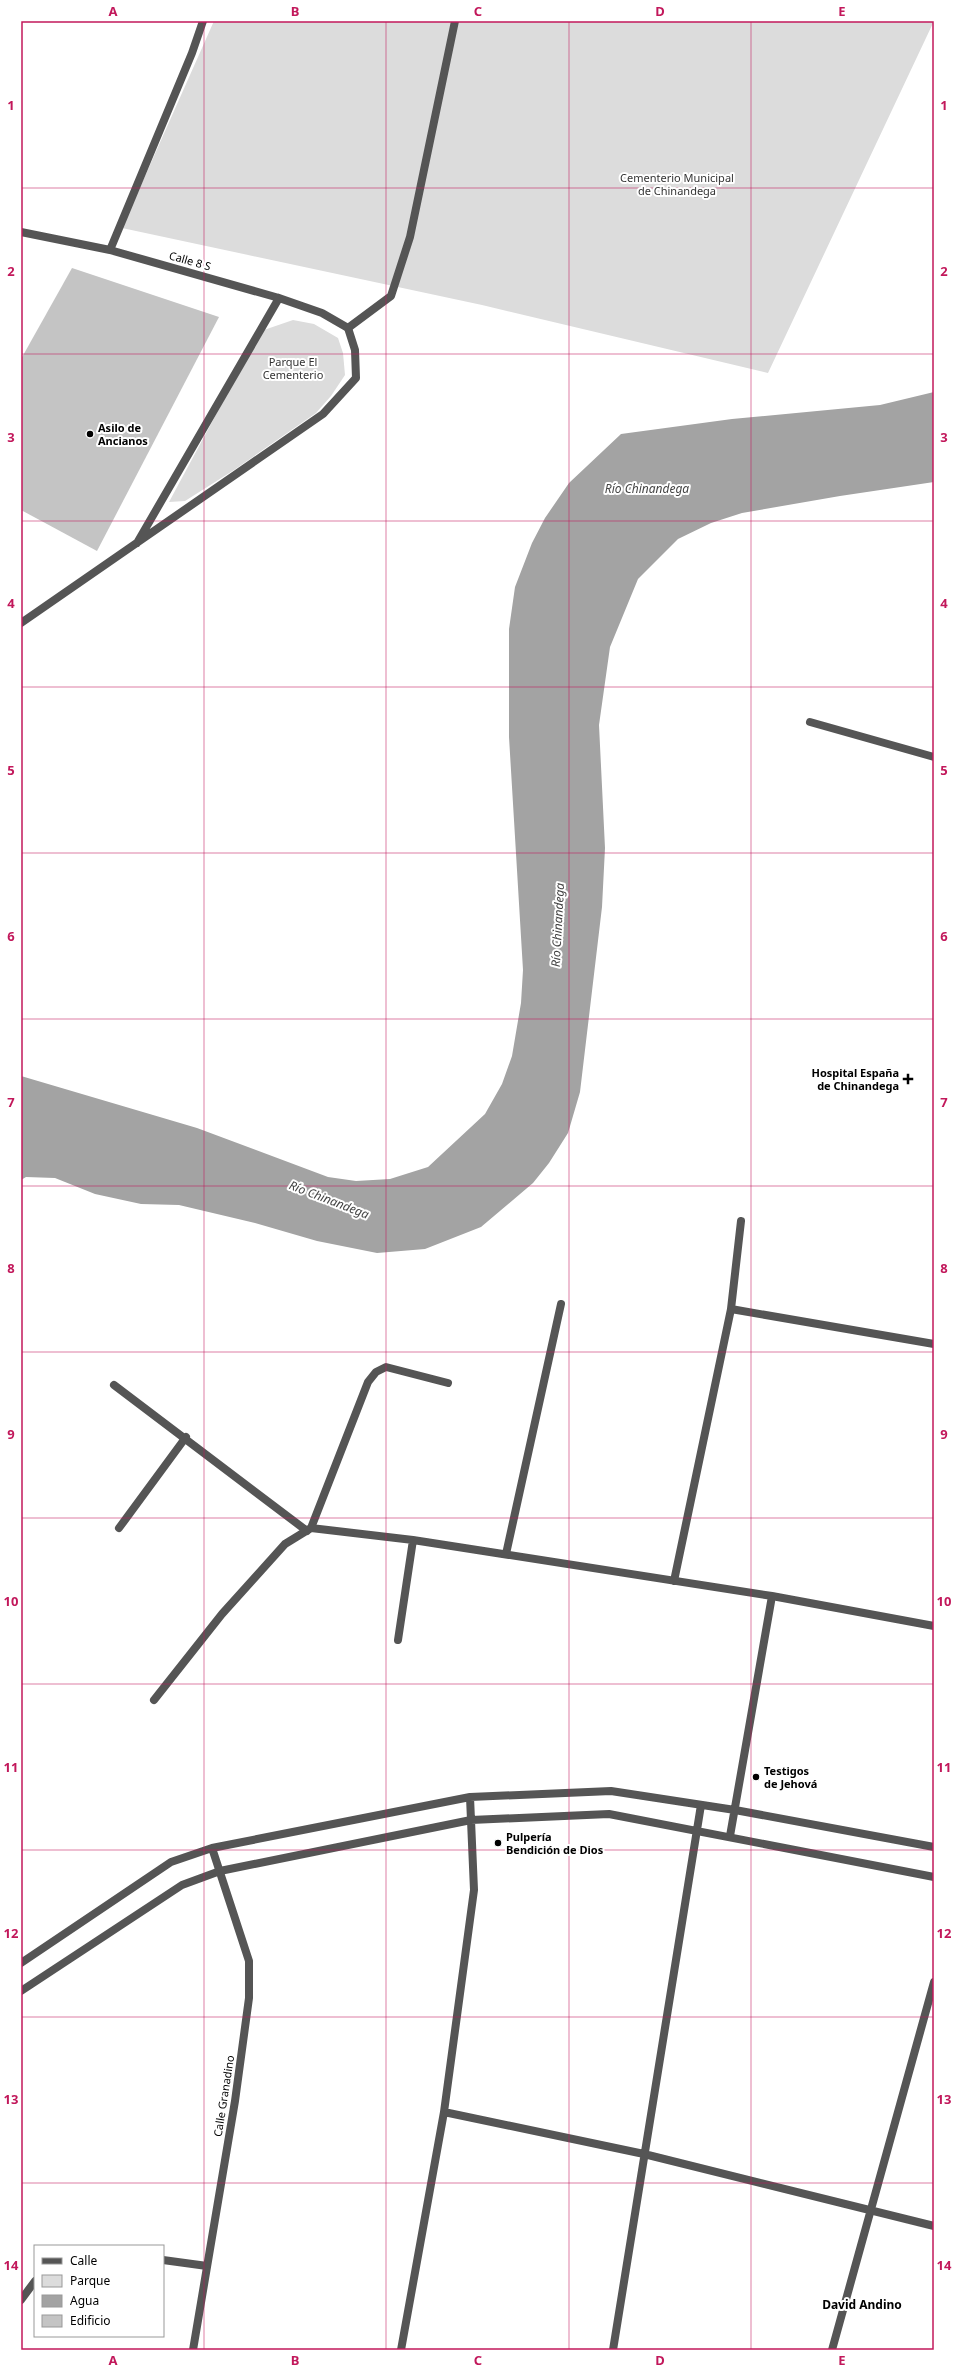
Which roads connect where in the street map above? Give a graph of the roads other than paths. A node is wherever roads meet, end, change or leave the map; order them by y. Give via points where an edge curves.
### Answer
1 (203, 21) edge
2 (455, 21) edge
3 (21, 232) edge
4 (110, 250) junction
5 (279, 298) junction
6 (348, 328) junction
7 (136, 544) junction
8 (21, 623) edge
9 (810, 722) dead end
10 (934, 757) edge
11 (741, 1221) dead end
12 (561, 1304) dead end
13 (731, 1310) junction
14 (934, 1344) edge
15 (448, 1383) dead end
16 (114, 1385) dead end
17 (186, 1437) junction
18 (119, 1528) dead end
19 (309, 1529) junction
20 (413, 1540) junction
21 (506, 1554) junction
22 (674, 1581) junction
23 (772, 1596) junction
24 (934, 1626) edge
25 (398, 1640) dead end
26 (154, 1700) dead end
27 (470, 1797) junction
28 (701, 1806) junction
29 (735, 1810) junction
30 (471, 1820) junction
31 (697, 1830) junction
32 (730, 1836) junction
33 (934, 1847) edge
34 (212, 1848) junction
35 (220, 1871) junction
36 (934, 1877) edge
37 (21, 1963) edge
38 (934, 1982) edge
39 (21, 1991) edge
40 (444, 2112) junction
41 (644, 2154) junction
42 (871, 2209) junction
43 (934, 2226) edge
44 (164, 2260) edge
45 (207, 2266) junction
46 (34, 2282) edge
47 (21, 2300) edge
48 (193, 2350) edge
49 (401, 2350) edge
50 (613, 2350) edge
51 (832, 2350) edge

1 - 4 street
2 - 6 street via 410,237 391,296
3 - 4 street, Calle 8 S
4 - 5 street, Calle 8 S
5 - 6 street, Calle 8 S via 322,313
5 - 7 street
6 - 7 street via 355,350 356,378 323,414
7 - 8 street
9 - 10 street
11 - 13 street
12 - 21 street
13 - 14 street
13 - 22 street
15 - 19 street via 386,1367 376,1372 368,1382
16 - 17 street
17 - 18 street
17 - 19 street
19 - 20 street
19 - 26 street via 285,1544 227,1608
20 - 21 street
20 - 25 street
21 - 22 street
22 - 23 street
23 - 24 street
23 - 29 street
27 - 28 street via 611,1791
27 - 30 street
27 - 34 street
28 - 29 street
28 - 31 street
29 - 32 street
29 - 33 street
30 - 31 street via 609,1814
30 - 35 street
30 - 40 street via 474,1890
31 - 32 street
31 - 41 street
32 - 36 street
34 - 35 street, Calle Granadino
34 - 37 street via 171,1862
35 - 39 street via 182,1886
35 - 45 street, Calle Granadino via 249,1961 249,1998 235,2101
38 - 42 street
40 - 41 street
40 - 49 street
41 - 42 street
41 - 50 street
42 - 43 street
42 - 51 street
44 - 45 street
45 - 48 street, Calle Granadino
46 - 47 street

